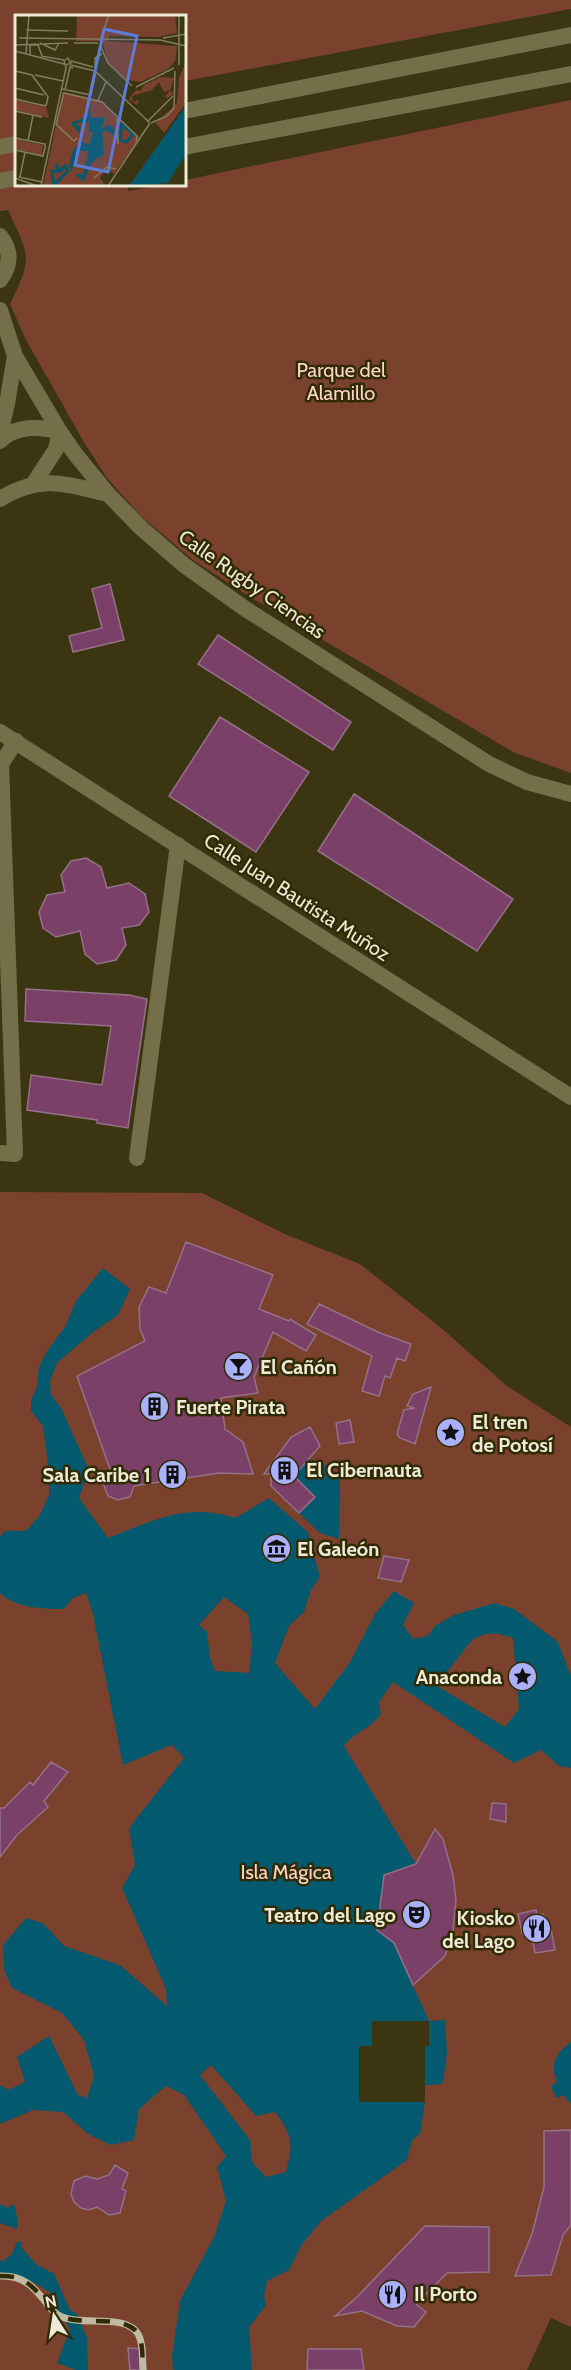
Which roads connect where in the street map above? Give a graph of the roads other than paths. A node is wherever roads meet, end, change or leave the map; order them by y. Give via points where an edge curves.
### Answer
1 (571, 34) edge
2 (571, 74) edge
3 (186, 111) edge
4 (15, 144) edge
5 (0, 147) edge
6 (186, 147) edge
7 (15, 178) edge
8 (0, 182) edge
9 (0, 236) edge
10 (0, 280) edge
11 (0, 310) edge
12 (15, 356) junction
13 (0, 432) edge
14 (60, 432) junction
15 (0, 441) edge
16 (34, 483) junction
17 (8, 489) edge
18 (108, 494) junction
19 (0, 499) edge
20 (3, 734) edge
21 (0, 764) edge
22 (571, 794) edge
23 (178, 845) junction
24 (571, 1097) edge
25 (7, 1154) edge
26 (137, 1158) dead end

1 - 3 street
2 - 6 street
4 - 5 street
7 - 8 street
9 - 10 street via 6,244 9,262
11 - 12 street, Calle Rugby Ciencias
12 - 13 street
12 - 14 street, Calle Rugby Ciencias
14 - 15 street via 21,430
14 - 16 street via 56,449
14 - 18 street, Calle Rugby Ciencias
16 - 17 street
16 - 18 street via 62,484
17 - 19 street
18 - 22 street, Calle Rugby Ciencias via 184,565 244,608 489,764 527,782
20 - 21 street
20 - 23 street, Calle Juan Bautista Muñoz
21 - 25 street
23 - 24 street, Calle Juan Bautista Muñoz
23 - 26 street

